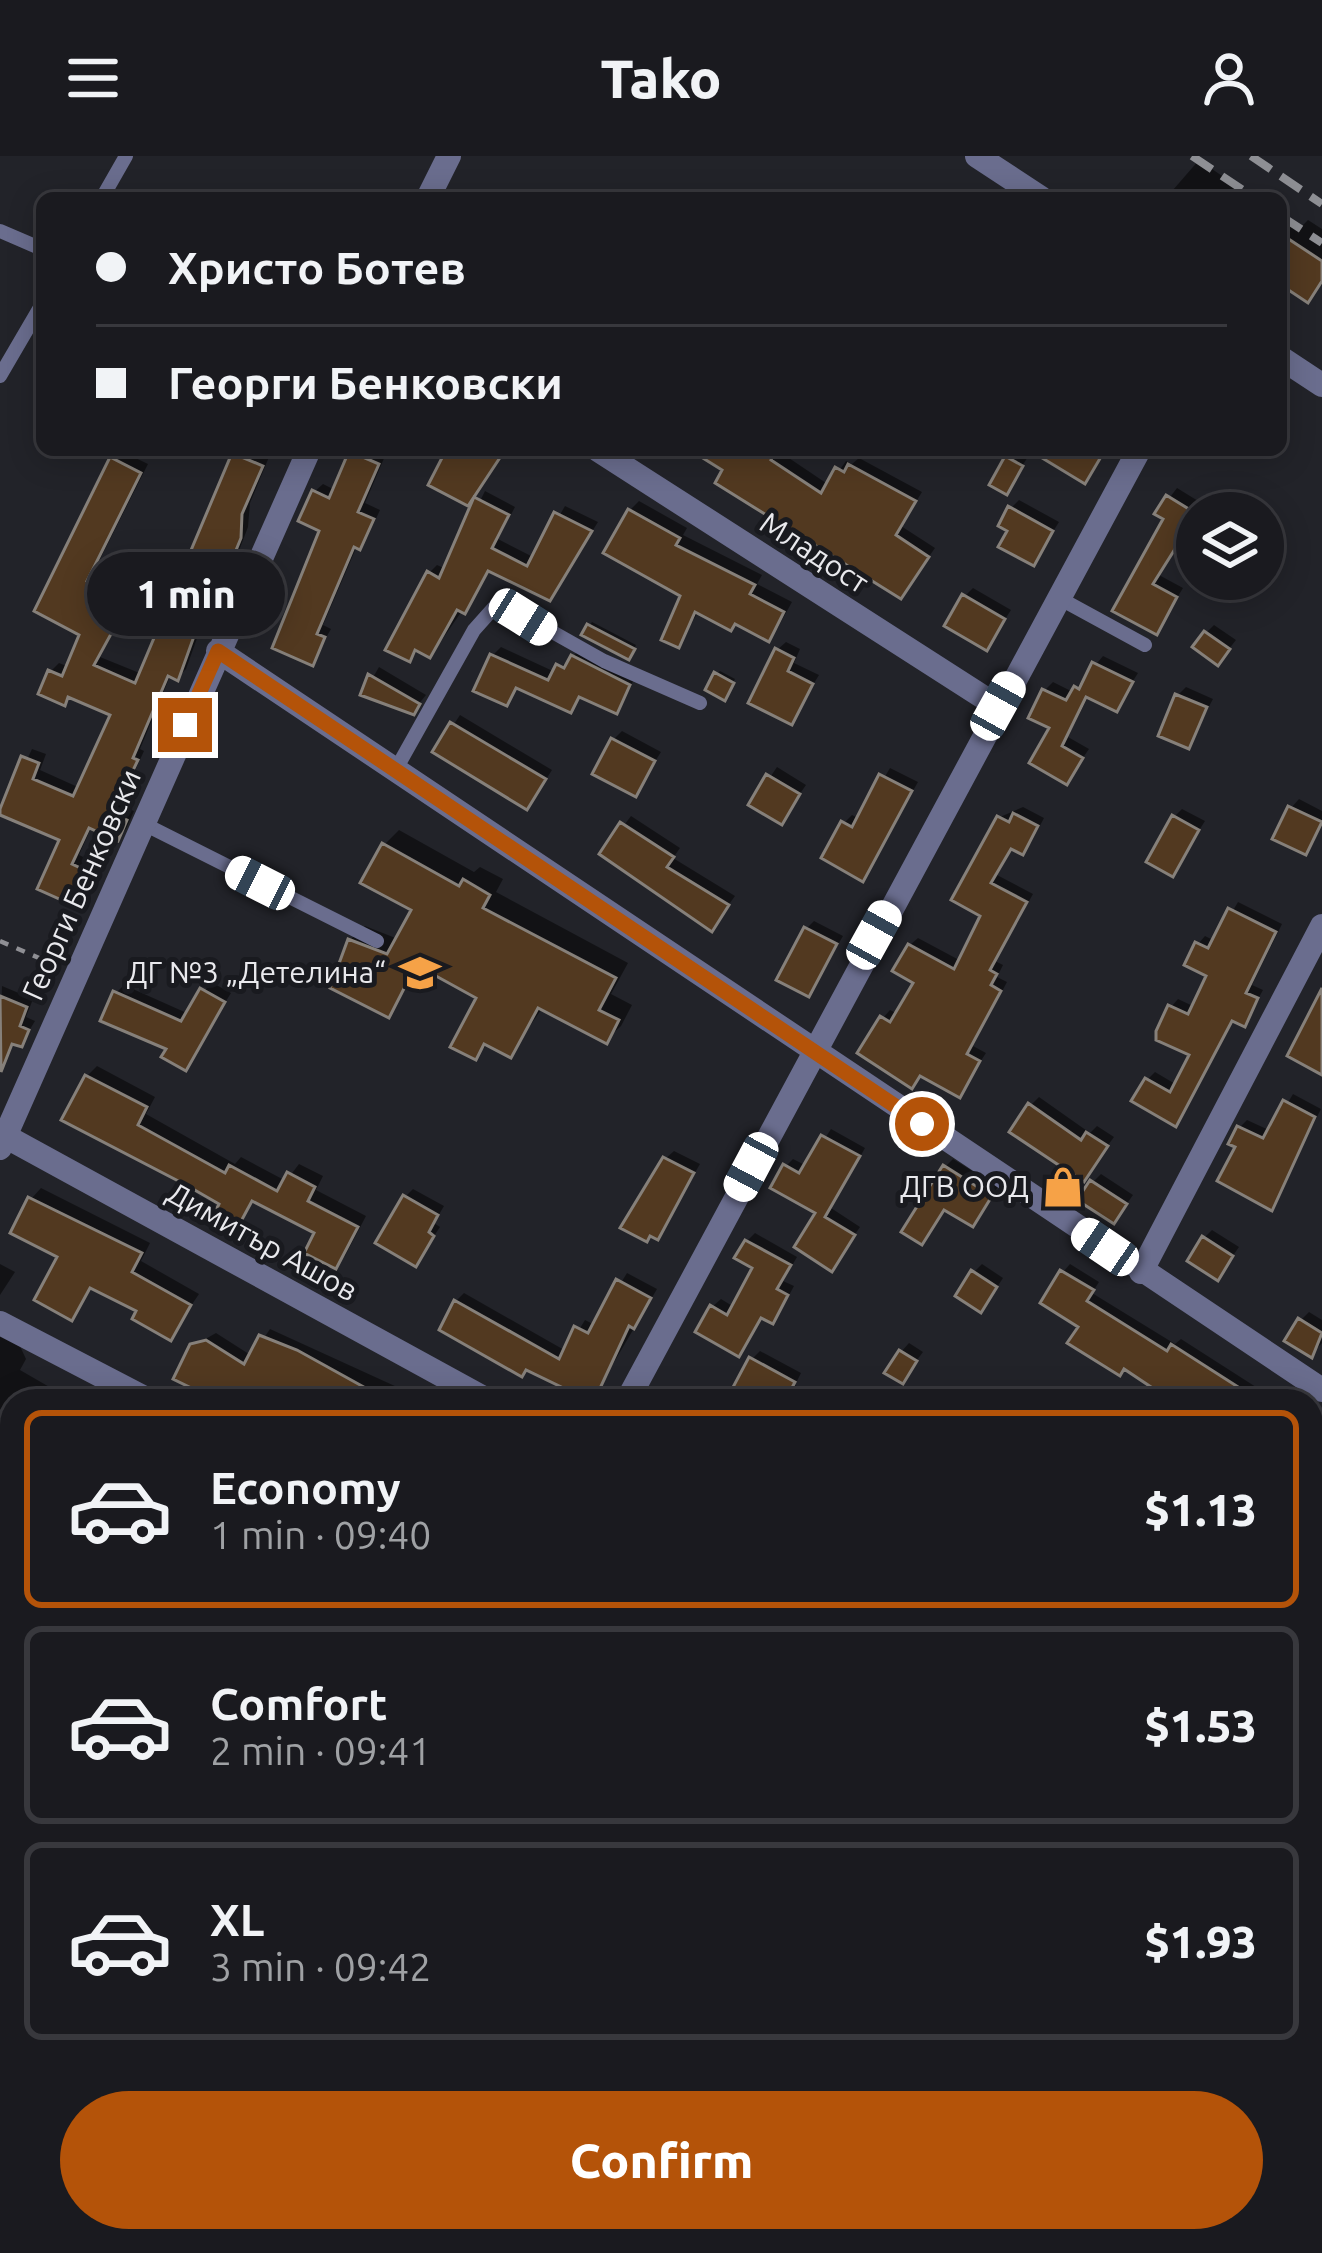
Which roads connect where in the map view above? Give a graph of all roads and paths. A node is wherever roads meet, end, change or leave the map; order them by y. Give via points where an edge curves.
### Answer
1 (126, 156) edge
2 (449, 156) edge
3 (977, 156) edge
4 (105, 192) edge
5 (431, 192) edge
6 (1032, 192) edge
7 (0, 231) edge
8 (36, 246) edge
9 (36, 314) edge
10 (1287, 362) edge
11 (0, 376) edge
12 (1322, 385) edge
13 (306, 456) edge
14 (607, 456) edge
15 (1136, 456) edge
16 (1057, 598) junction
17 (1145, 645) dead end
18 (218, 651) junction
19 (700, 704) dead end
20 (998, 706) junction
21 (395, 770) junction
22 (142, 824) junction
23 (1322, 926) edge
24 (0, 941) edge
25 (377, 941) dead end
26 (76, 974) junction
27 (813, 1050) junction
28 (3, 1142) edge
29 (1141, 1272) junction
30 (0, 1323) edge
31 (127, 1389) edge
32 (466, 1389) edge
33 (633, 1389) edge
34 (1320, 1389) edge

1 - 4 lane
2 - 5 street
3 - 6 street
7 - 8 lane
9 - 11 lane
10 - 12 street
13 - 18 street, Георги Бенковски
14 - 20 street, Младост
15 - 16 street
16 - 17 lane
16 - 20 street
18 - 21 street
18 - 22 street, Георги Бенковски
19 - 21 lane via 499,602 474,630
20 - 27 street
21 - 27 street
22 - 25 lane
22 - 26 street, Георги Бенковски
23 - 29 street
24 - 26 path
26 - 28 street, Георги Бенковски
27 - 29 street
27 - 33 street
28 - 32 street, Димитър Ашов
29 - 34 street
30 - 31 street

